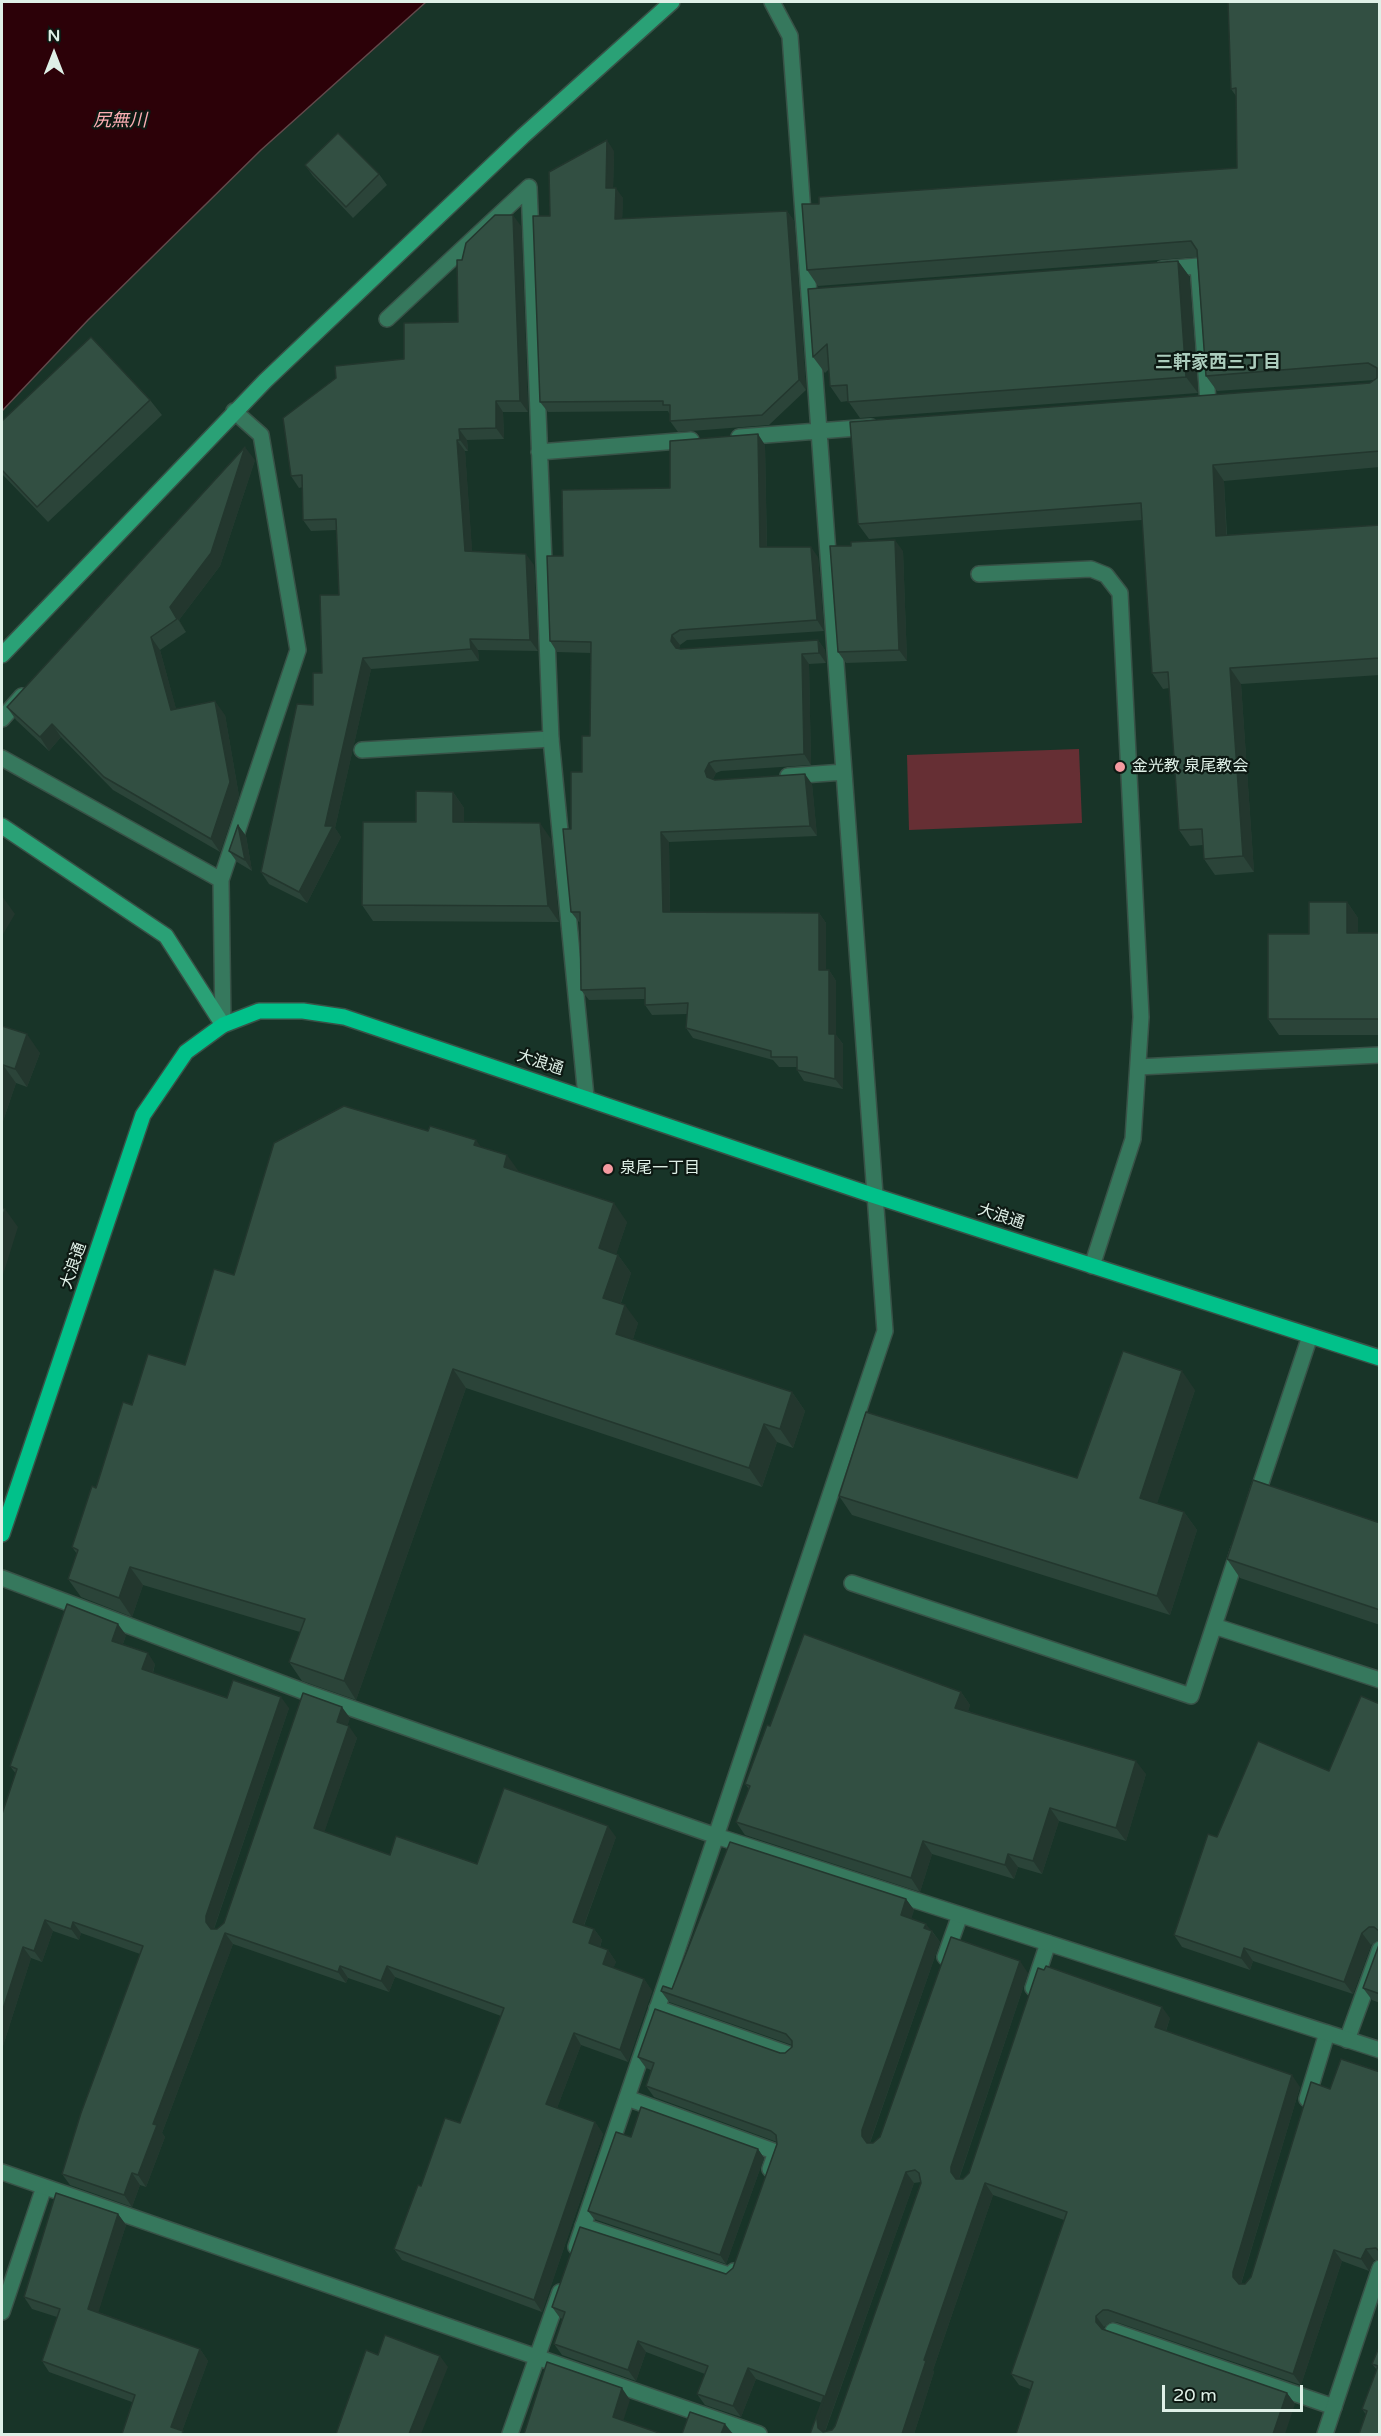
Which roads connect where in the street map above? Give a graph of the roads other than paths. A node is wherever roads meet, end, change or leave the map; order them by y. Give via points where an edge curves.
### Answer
1 (672, 2) edge
2 (772, 2) edge
3 (1151, 270) edge
4 (387, 319) dead end
5 (1208, 402) edge
6 (234, 411) junction
7 (889, 425) edge
8 (819, 431) junction
9 (261, 435) junction
10 (725, 438) edge
11 (702, 440) edge
12 (247, 451) dead end
13 (539, 452) junction
14 (979, 574) dead end
15 (2, 655) edge
16 (33, 684) edge
17 (2, 718) edge
18 (551, 739) junction
19 (362, 750) dead end
20 (2, 758) edge
21 (844, 772) junction
22 (777, 777) edge
23 (2, 826) edge
24 (221, 880) junction
25 (223, 1025) junction
26 (1380, 1055) edge
27 (1138, 1067) junction
28 (586, 1097) junction
29 (875, 1196) junction
30 (1092, 1266) junction
31 (1310, 1336) junction
32 (1380, 1358) edge
33 (1251, 1514) edge
34 (2, 1534) edge
35 (1244, 1537) edge
36 (2, 1578) edge
37 (852, 1583) dead end
38 (1214, 1626) junction
39 (1380, 1680) edge
40 (717, 1836) junction
41 (960, 1915) junction
42 (1048, 1943) junction
43 (1380, 1949) edge
44 (941, 1969) edge
45 (1029, 2000) edge
46 (657, 2008) junction
47 (1327, 2034) junction
48 (1347, 2040) junction
49 (1380, 2050) edge
50 (791, 2055) edge
51 (627, 2098) junction
52 (1303, 2110) edge
53 (2, 2172) edge
54 (764, 2186) edge
55 (44, 2187) junction
56 (583, 2226) junction
57 (740, 2253) edge
58 (571, 2259) edge
59 (1380, 2268) edge
60 (564, 2281) edge
61 (2, 2312) edge
62 (1113, 2331) edge
63 (537, 2359) junction
64 (1334, 2407) junction
65 (510, 2434) edge
66 (759, 2434) edge
67 (1325, 2434) edge

1 - 6 street via 523,136
2 - 8 street via 790,36 815,296
3 - 5 street via 1198,266
4 - 13 street via 529,187
6 - 9 street
6 - 15 street
7 - 8 street
8 - 10 street
8 - 21 street via 828,640
9 - 12 street
9 - 24 street via 298,650
11 - 13 street
13 - 18 street
14 - 27 street via 1091,569 1106,575 1120,593 1141,1017
16 - 17 street
18 - 19 street
18 - 28 street
20 - 24 street
21 - 22 street
21 - 29 street
23 - 25 street via 166,936
24 - 25 street
25 - 28 main road, 大浪通 via 259,1011 303,1011 344,1017
25 - 34 main road, 大浪通 via 186,1052 143,1115
26 - 27 street
27 - 30 street via 1133,1139
28 - 29 main road, 大浪通
29 - 30 main road, 大浪通
29 - 40 street via 885,1331
30 - 31 main road, 大浪通
31 - 32 main road, 大浪通
31 - 33 street
35 - 38 street
36 - 40 street via 303,1698
37 - 38 street via 1191,1696
38 - 39 street
40 - 41 street
40 - 46 street
41 - 42 street
41 - 44 street
42 - 45 street
42 - 47 street
43 - 48 street
46 - 50 street
46 - 51 street
47 - 48 street
47 - 52 street
48 - 49 street
51 - 54 street via 776,2152
51 - 56 street
53 - 55 street
55 - 61 street
55 - 63 street
56 - 57 street via 732,2276
56 - 58 street
59 - 64 street
60 - 63 street
62 - 64 street
63 - 65 street
63 - 66 street
64 - 67 street

